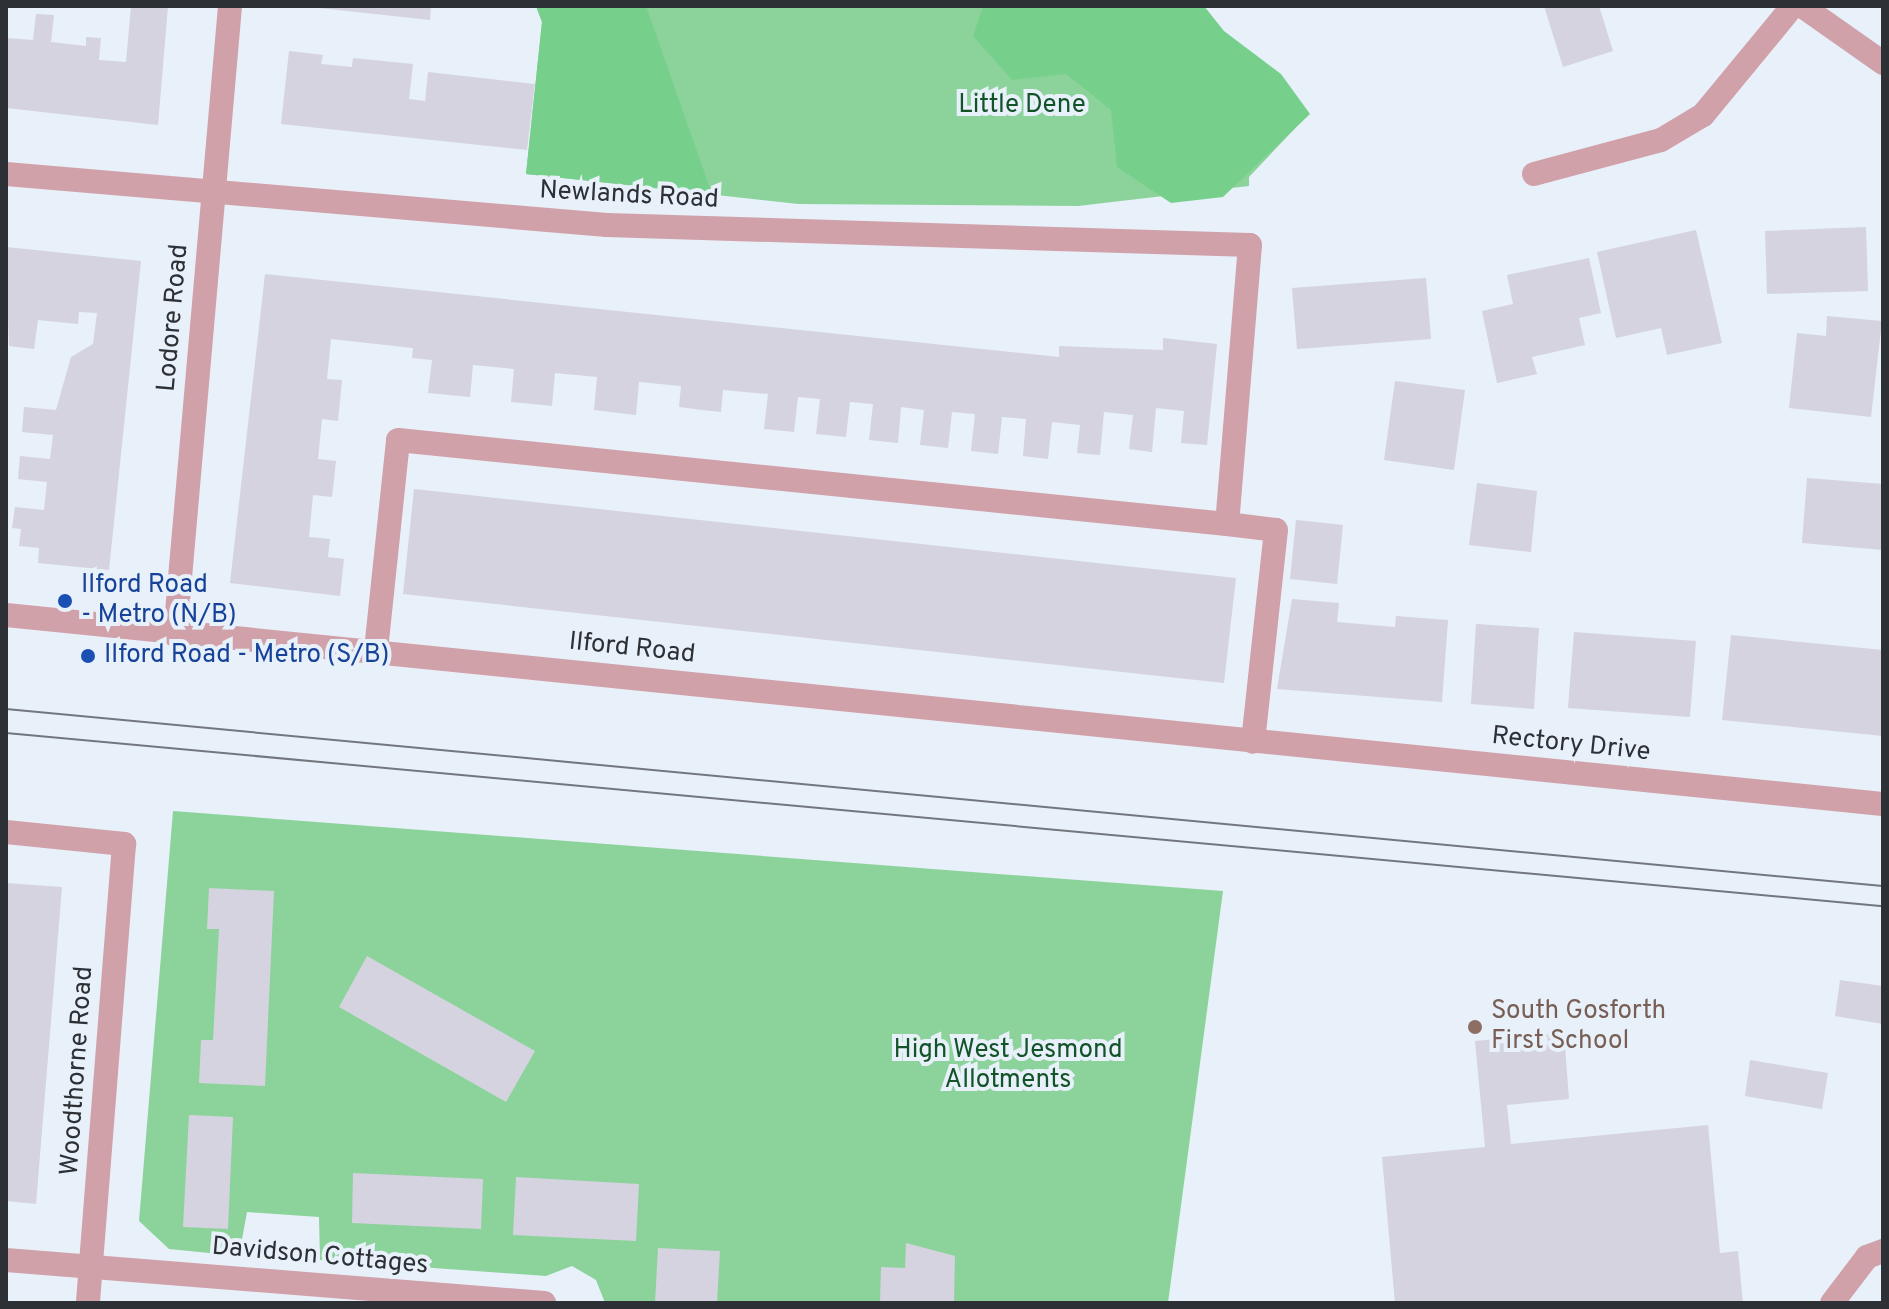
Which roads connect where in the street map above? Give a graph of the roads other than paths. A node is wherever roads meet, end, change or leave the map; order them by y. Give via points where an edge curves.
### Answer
1 (230, 6) edge
2 (1793, 6) edge
3 (1802, 6) edge
4 (1883, 63) edge
5 (6, 174) edge
6 (1534, 174) dead end
7 (213, 195) junction
8 (1227, 524) junction
9 (6, 615) edge
10 (175, 635) junction
11 (376, 650) junction
12 (1253, 742) junction
13 (1883, 804) edge
14 (6, 832) edge
15 (1883, 1251) edge
16 (6, 1260) edge
17 (92, 1267) junction
18 (88, 1303) edge
19 (544, 1303) edge
20 (1832, 1303) edge

1 - 7 street, Lodore Road
2 - 6 street via 1703,115 1661,140
3 - 4 street
5 - 7 street, Newlands Road
7 - 8 street, Newlands Road via 607,225 1250,245
7 - 10 street, Lodore Road
8 - 11 street via 398,440
8 - 12 street via 1276,530
9 - 10 street, Ilford Road
10 - 11 street, Ilford Road
11 - 12 street, Ilford Road
12 - 13 street, Rectory Drive
14 - 17 street, Woodthorne Road via 124,844
15 - 20 street via 1867,1257
16 - 17 street, Davidson Cottages
17 - 18 street, Woodthorne Road
17 - 19 street, Davidson Cottages

